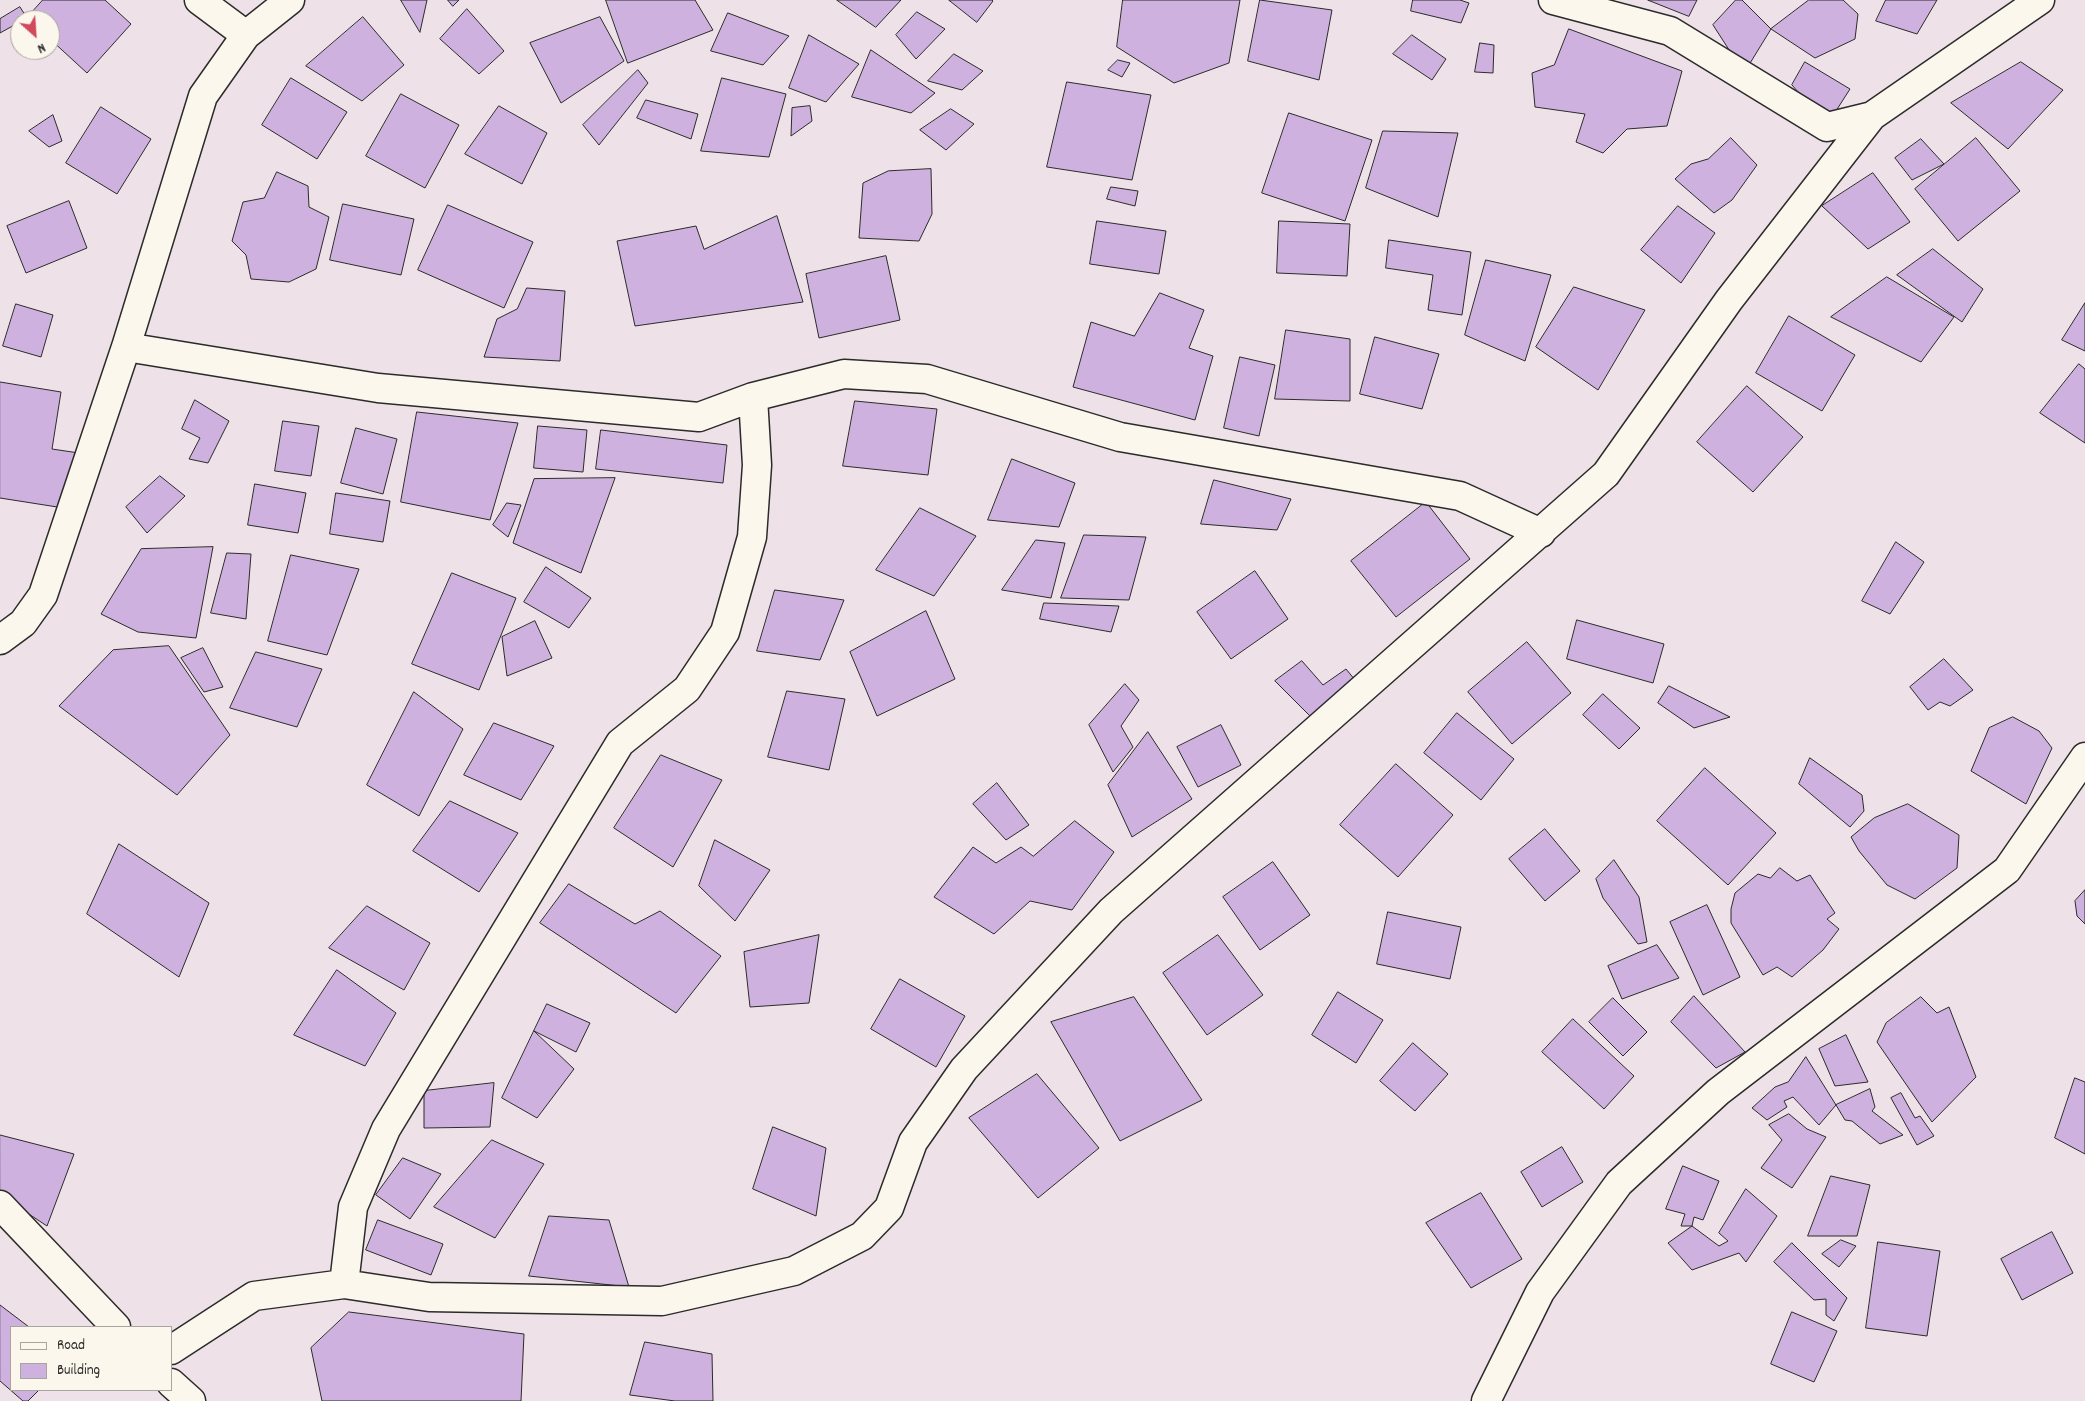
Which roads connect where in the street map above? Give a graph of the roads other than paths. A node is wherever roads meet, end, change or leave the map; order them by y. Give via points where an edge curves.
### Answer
1 (199, 0) edge
2 (290, 0) edge
3 (1553, 0) edge
4 (2040, 0) edge
5 (246, 35) junction
6 (1872, 116) junction
7 (126, 347) junction
8 (753, 396) junction
9 (1541, 533) junction
10 (0, 640) edge
11 (2085, 757) edge
12 (0, 1205) edge
13 (344, 1284) junction
14 (115, 1326) edge
15 (172, 1349) edge
16 (172, 1384) edge
17 (191, 1401) edge
18 (1486, 1401) edge

1 - 5 street
2 - 5 street
3 - 6 street via 1670,31 1827,127
4 - 6 street
5 - 7 street via 203,96
6 - 9 street via 1729,300 1606,474
7 - 8 street via 378,388 690,416 699,416
7 - 10 street via 43,595 23,623
8 - 9 street via 844,374 927,379 1120,437 1460,496
8 - 13 street via 756,465 752,537 725,632 687,689 620,743 386,1129 353,1207
9 - 13 street via 1111,911 964,1069 913,1142 889,1208 862,1236 794,1271 662,1301 428,1297
11 - 18 street via 2007,870 1718,1092 1618,1183 1540,1292
12 - 14 street
13 - 15 street via 254,1296
16 - 17 street

